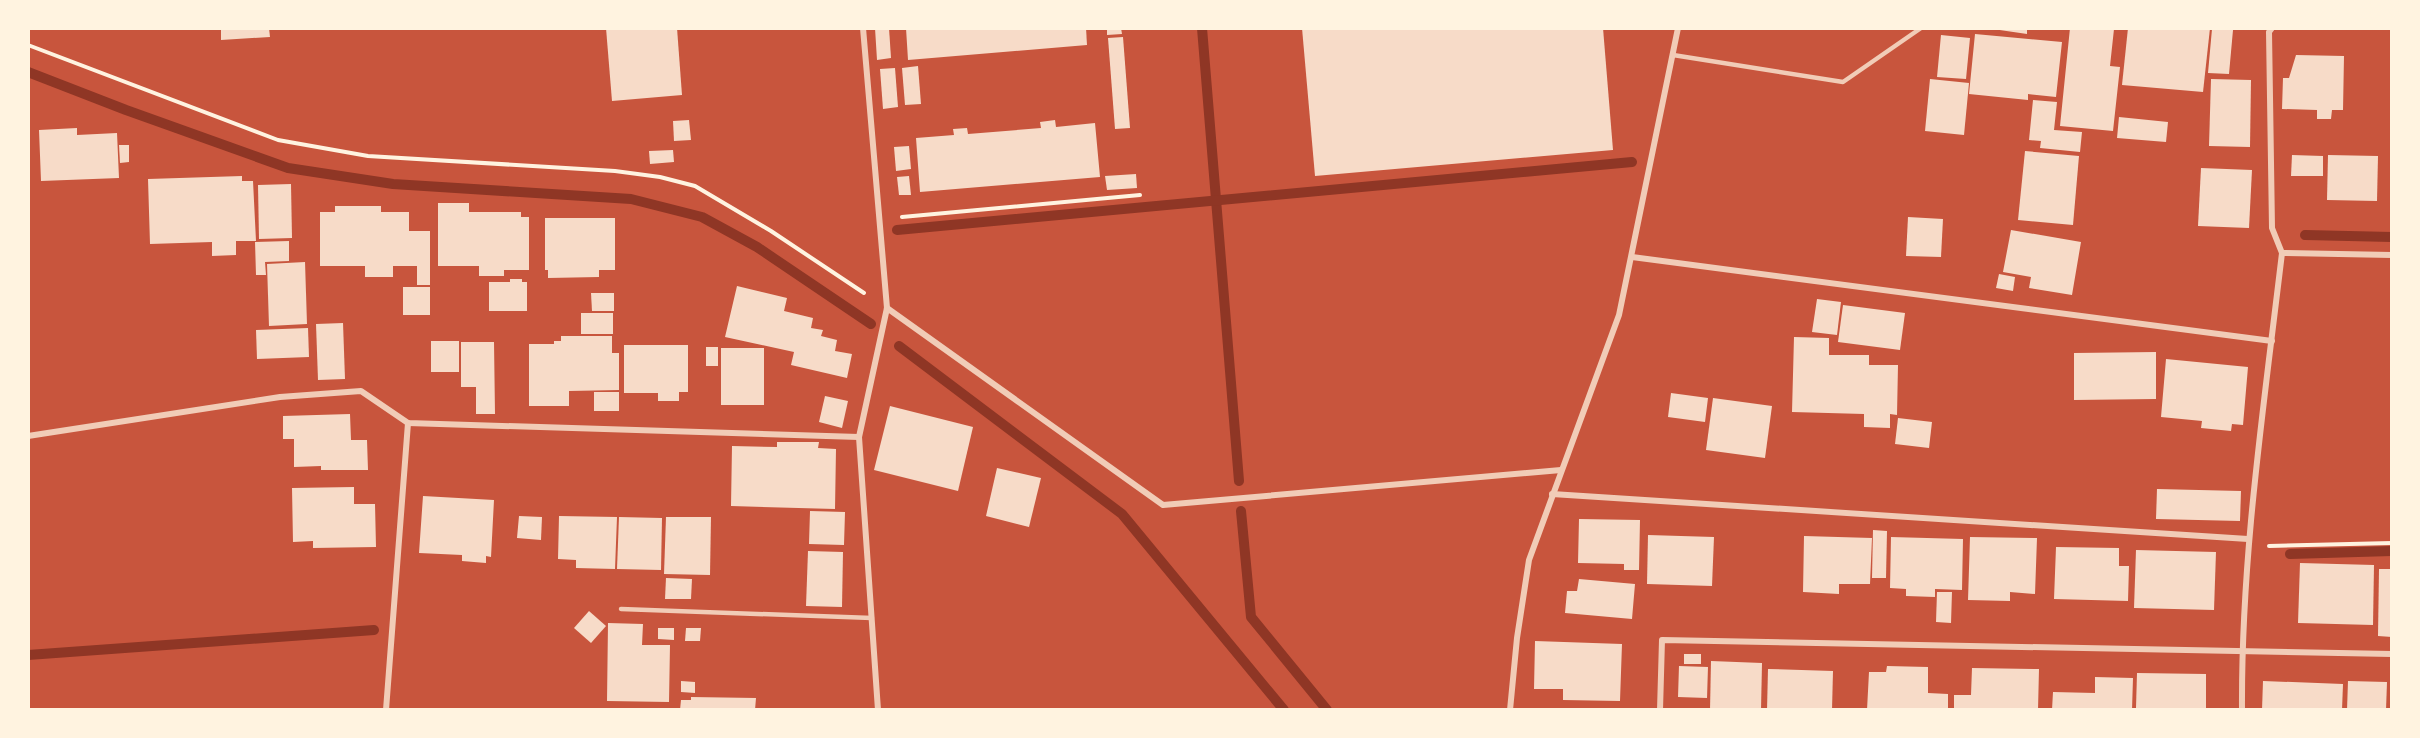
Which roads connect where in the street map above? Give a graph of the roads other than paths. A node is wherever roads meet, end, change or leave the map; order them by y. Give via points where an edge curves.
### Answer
1 (863, 28) edge
2 (1678, 28) edge
3 (1921, 28) edge
4 (2272, 28) edge
5 (1673, 55) junction
6 (2283, 253) junction
7 (2391, 255) edge
8 (1632, 257) junction
9 (887, 308) junction
10 (2272, 341) junction
11 (408, 423) junction
12 (28, 436) edge
13 (859, 437) junction
14 (1561, 470) junction
15 (1552, 494) junction
16 (2248, 543) junction
17 (621, 609) dead end
18 (872, 618) junction
19 (2241, 650) junction
20 (2391, 654) edge
21 (386, 710) edge
22 (878, 710) edge
23 (1510, 710) edge
24 (1659, 710) edge
25 (2242, 710) edge

1 - 9 street
2 - 5 street
3 - 5 lane via 1843,82
4 - 6 street via 2272,228
5 - 8 street
6 - 7 street
6 - 10 street
8 - 10 street
8 - 14 street via 1619,315
9 - 13 street
9 - 14 street via 1163,505
10 - 16 street
11 - 12 street via 361,391 280,397
11 - 13 street
11 - 21 street
13 - 18 street
14 - 15 street
15 - 16 street
15 - 23 street via 1529,560
16 - 19 street
17 - 18 lane
18 - 22 street
19 - 20 street
19 - 24 street via 1662,640
19 - 25 street

